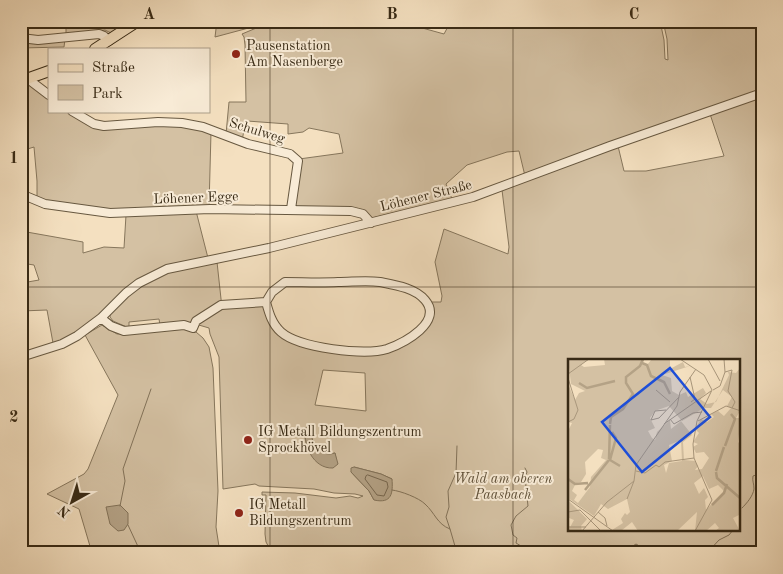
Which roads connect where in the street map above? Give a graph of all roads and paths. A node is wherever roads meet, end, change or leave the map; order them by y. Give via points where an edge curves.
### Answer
1 (138, 21) edge
2 (21, 38) edge
3 (109, 41) junction
4 (97, 48) edge
5 (48, 71) edge
6 (25, 80) edge
7 (762, 93) edge
8 (48, 95) edge
9 (74, 112) edge
10 (21, 194) edge
11 (291, 210) junction
12 (371, 223) junction
13 (266, 302) junction
14 (102, 318) junction
15 (21, 357) edge

1 - 3 main road
2 - 3 street via 38,40 99,34
3 - 4 main road
5 - 6 main road
6 - 8 street
7 - 12 street, Löhener Straße via 473,197
9 - 11 street, Schulweg via 104,126 158,122 203,127 248,144 290,154 298,161
10 - 11 street, Löhener Egge via 45,204 110,213 210,208
11 - 12 street, Löhener Egge via 351,211 363,214
12 - 14 street, Löhener Straße via 167,269 139,283
13 - 13 street via 273,323 291,339 339,349 386,350 417,334 429,318 425,300 408,288 378,282 285,282 272,292
13 - 14 street via 221,305 196,321 193,328 184,325 124,331
14 - 15 street, Löhener Straße via 62,344

